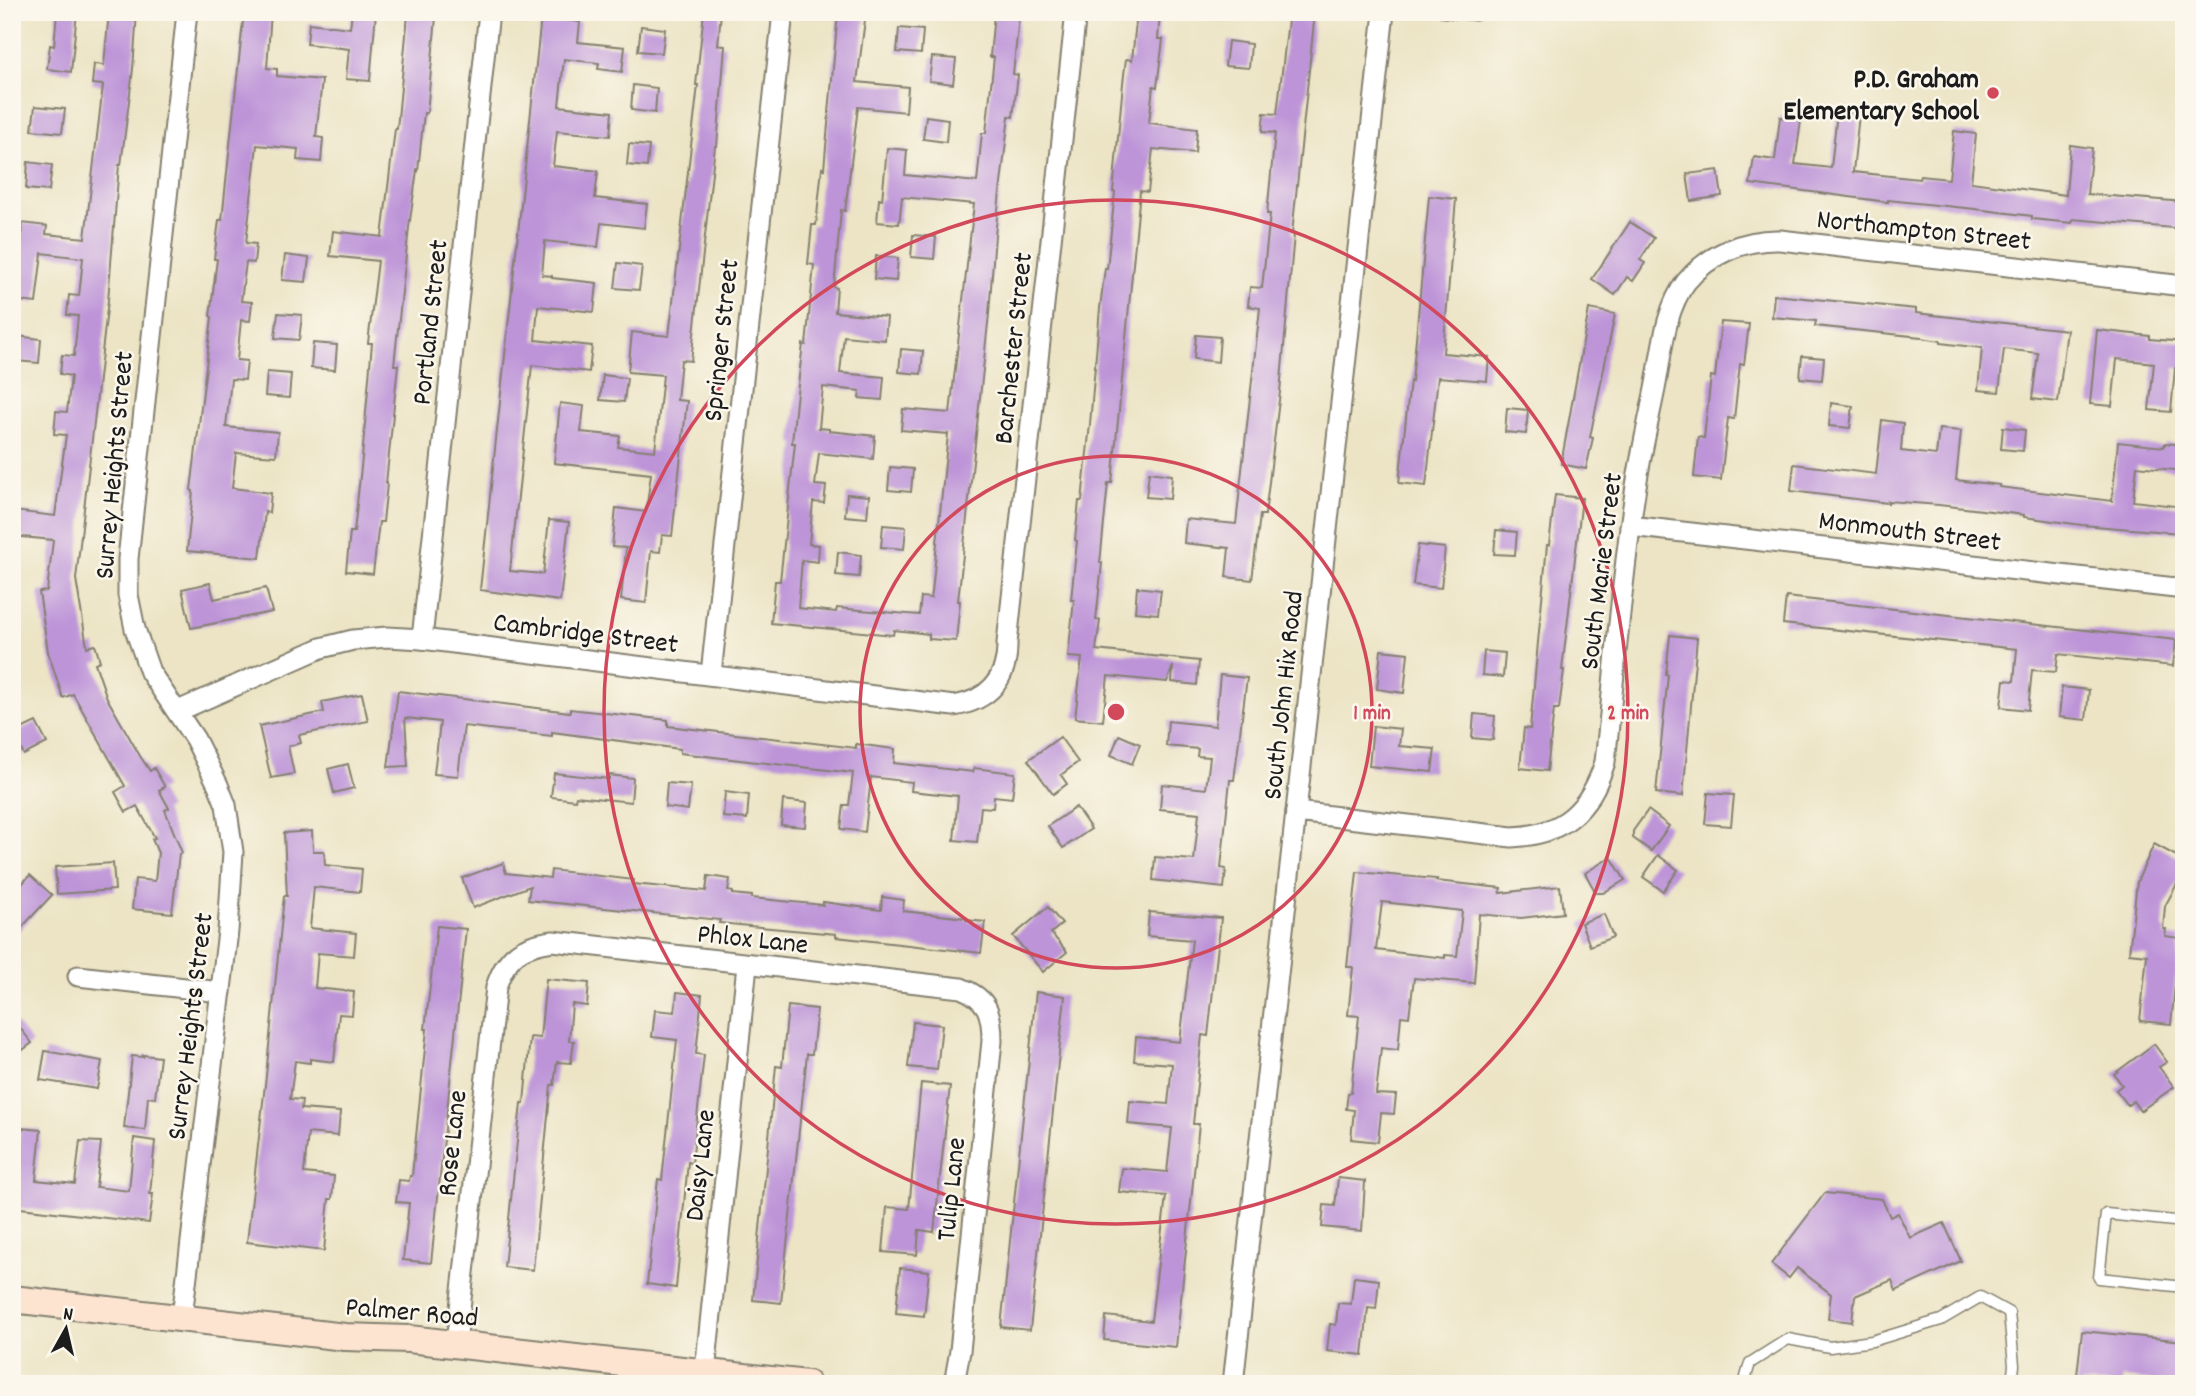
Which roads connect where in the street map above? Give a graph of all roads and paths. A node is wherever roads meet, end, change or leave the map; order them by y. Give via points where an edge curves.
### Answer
1 (187, 12) edge
2 (489, 12) edge
3 (783, 12) edge
4 (1076, 12) edge
5 (1384, 12) edge
6 (1444, 12) edge
7 (1484, 12) edge
8 (2184, 286) edge
9 (1678, 295) joint
10 (1630, 526) junction
11 (2184, 589) edge
12 (422, 639) junction
13 (711, 674) junction
14 (994, 687) joint
15 (178, 711) junction
16 (1296, 812) junction
17 (515, 954) joint
18 (747, 965) junction
19 (78, 975) dead end
20 (221, 992) junction
21 (984, 1002) joint
22 (2184, 1222) edge
23 (2184, 1286) edge
24 (12, 1299) edge
25 (182, 1317) junction
26 (456, 1344) junction
27 (705, 1372) junction
28 (807, 1384) edge
29 (954, 1384) edge
30 (1233, 1384) edge
31 (1744, 1384) edge
32 (2012, 1384) edge

1 - 15 street, Surrey Heights Street via 128,559 128,595 135,629 150,672
2 - 12 street, Portland Street
3 - 13 street, Springer Street
4 - 14 street, Barchester Street via 1007,657
5 - 16 street, South John Hix Road
6 - 7 lane
8 - 9 street, Northampton Street via 1764,240 1721,253 1694,274
9 - 10 street, South Marie Street via 1666,332
10 - 11 street, Monmouth Street
10 - 16 street, South Marie Street via 1605,762 1594,792 1572,817 1546,832 1512,837
12 - 13 street, Cambridge Street
12 - 15 street, Cambridge Street via 353,640 321,648
13 - 14 street, Cambridge Street via 954,706 967,704
15 - 20 street, Surrey Heights Street via 218,785 230,827 233,874
16 - 30 street, South John Hix Road
17 - 18 street, Phlox Lane via 527,946 554,941
17 - 26 street, Rose Lane via 500,973 496,987
18 - 21 street, Phlox Lane via 961,988
18 - 27 street, Daisy Lane
19 - 20 street
20 - 25 street, Surrey Heights Street
21 - 29 street, Tulip Lane via 992,1041
22 - 23 lane via 2106,1214 2099,1278
24 - 25 street, Palmer Road
25 - 26 street, Palmer Road via 345,1337
26 - 27 street, Palmer Road
27 - 28 street, Palmer Road
31 - 32 lane via 1750,1363 1788,1339 1830,1347 1872,1341 1941,1320 1980,1297 2009,1313

